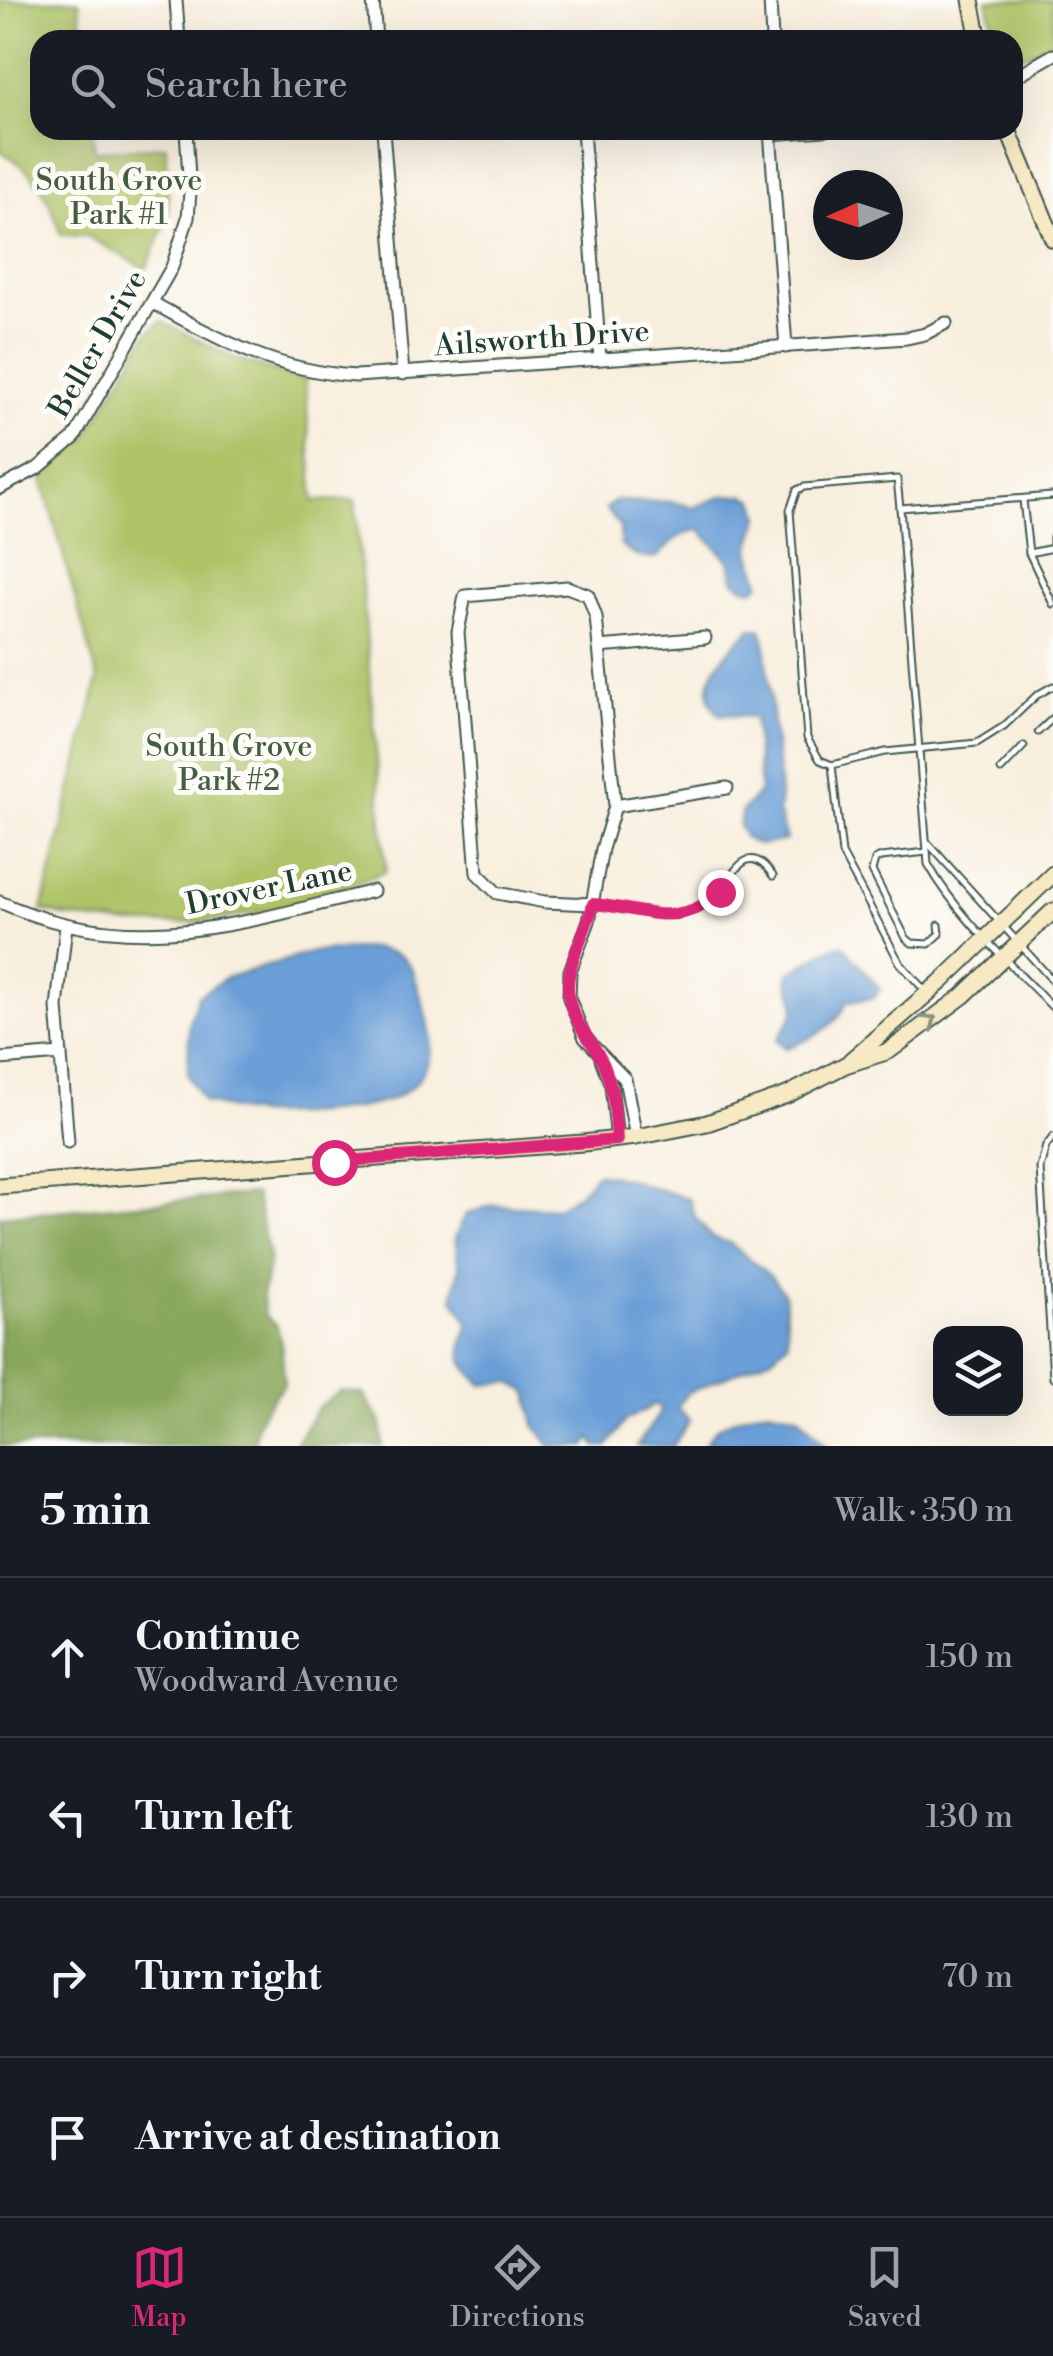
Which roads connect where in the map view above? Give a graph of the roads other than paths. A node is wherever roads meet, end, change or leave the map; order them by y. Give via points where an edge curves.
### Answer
1 (176, 0) edge
2 (373, 0) edge
3 (770, 0) edge
4 (970, 0) edge
5 (178, 30) edge
6 (375, 30) edge
7 (772, 30) edge
8 (978, 30) edge
9 (1053, 55) edge
10 (1023, 72) edge
11 (187, 140) edge
12 (384, 140) edge
13 (584, 140) edge
14 (771, 140) edge
15 (1012, 140) edge
16 (1053, 239) edge
17 (153, 303) junction
18 (946, 323) dead end
19 (786, 348) junction
20 (600, 359) junction
21 (402, 374) junction
22 (0, 488) edge
23 (1052, 495) edge
24 (1023, 500) junction
25 (900, 508) junction
26 (1053, 537) edge
27 (1029, 553) junction
28 (1053, 604) edge
29 (705, 638) dead end
30 (599, 647) junction
31 (1053, 686) edge
32 (1053, 718) edge
33 (1038, 732) dead end
34 (1024, 746) dead end
35 (917, 749) junction
36 (832, 766) junction
37 (1001, 770) dead end
38 (726, 788) dead end
39 (615, 806) junction
40 (925, 840) junction
41 (927, 852) junction
42 (1053, 874) edge
43 (773, 876) dead end
44 (373, 891) dead end
45 (0, 902) edge
46 (593, 904) junction
47 (1053, 912) edge
48 (1002, 923) junction
49 (938, 925) dead end
50 (66, 926) junction
51 (986, 939) junction
52 (1020, 943) junction
53 (1004, 957) junction
54 (1053, 981) edge
55 (928, 994) junction
56 (1053, 1008) edge
57 (596, 1051) junction
58 (61, 1054) junction
59 (0, 1059) edge
60 (845, 1065) junction
61 (1053, 1137) edge
62 (636, 1138) junction
63 (617, 1140) junction
64 (68, 1142) dead end
65 (0, 1186) edge
66 (1050, 1307) edge
67 (1053, 1378) edge

1 - 5 street
2 - 6 street
3 - 7 street
4 - 8 main road
9 - 10 street
11 - 17 street, Beller Drive via 188,218
12 - 21 street
13 - 20 street
14 - 19 street
15 - 16 main road
17 - 21 street, Ailsworth Drive via 282,365 330,374
17 - 22 street, Beller Drive via 74,438
18 - 19 street, Ailsworth Drive via 907,338
19 - 20 street, Ailsworth Drive
20 - 21 street, Ailsworth Drive
23 - 24 lane
24 - 25 lane
24 - 27 lane
25 - 35 lane
25 - 36 lane via 897,479 804,487 792,498 807,738
26 - 27 lane via 1052,548
27 - 28 lane
29 - 30 street
30 - 39 street
30 - 46 street via 588,595 566,587 465,596 458,632 477,874 497,893
31 - 35 lane via 977,744
32 - 33 lane
34 - 37 lane
35 - 36 lane
35 - 40 lane
36 - 55 lane via 842,854 900,963
38 - 39 street
39 - 46 street
40 - 41 lane
40 - 48 lane
41 - 49 lane via 881,857 872,871 906,938 929,944 940,934
41 - 51 lane via 939,883
42 - 48 main road
43 - 46 lane via 760,862 739,864 705,906 686,913 662,916
44 - 50 street, Drover Lane via 184,933
45 - 50 street, Drover Lane
46 - 57 street via 568,984 572,1013
47 - 52 main road
48 - 51 main road
48 - 52 lane
50 - 58 street via 58,986
51 - 53 lane
51 - 55 main road
52 - 53 main road
52 - 54 lane
53 - 56 lane
60 -> 53 main road via 889,1051
55 - 60 main road
57 - 62 street via 625,1078
57 - 63 street via 610,1085
58 - 59 street
58 - 64 street
60 - 62 main road via 754,1108
61 - 66 lane via 1040,1168
62 - 63 main road
63 - 65 main road
66 - 67 lane

